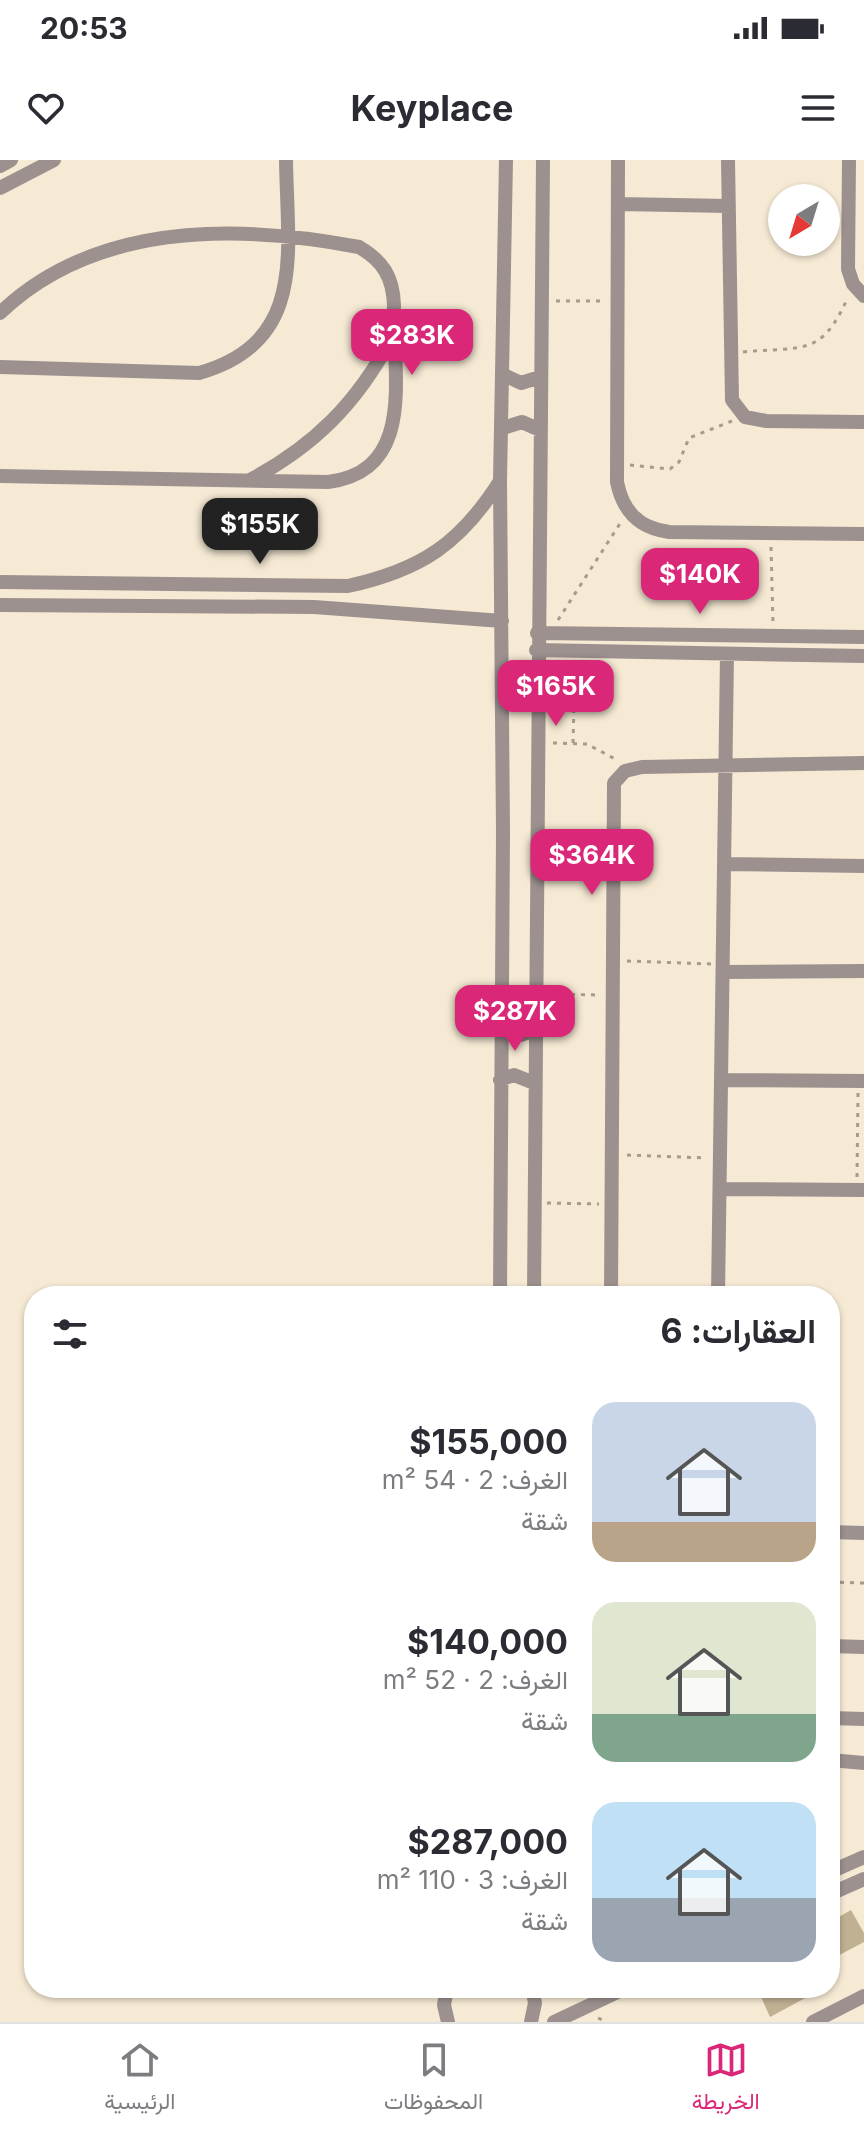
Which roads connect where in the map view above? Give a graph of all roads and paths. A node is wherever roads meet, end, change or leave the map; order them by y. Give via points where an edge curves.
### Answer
1 (11, 160) edge
2 (54, 160) edge
3 (286, 160) edge
4 (506, 160) edge
5 (543, 160) edge
6 (618, 160) edge
7 (728, 160) edge
8 (849, 160) edge
9 (0, 166) edge
10 (0, 188) edge
11 (618, 204) junction
12 (729, 206) junction
13 (287, 238) junction
14 (853, 284) junction
15 (864, 296) edge
16 (541, 300) junction
17 (616, 301) junction
18 (0, 313) edge
19 (393, 334) junction
20 (731, 354) junction
21 (0, 367) edge
22 (504, 375) junction
23 (540, 377) junction
24 (745, 417) junction
25 (864, 422) edge
26 (503, 428) junction
27 (540, 430) junction
28 (618, 464) junction
29 (0, 476) edge
30 (250, 480) junction
31 (500, 481) junction
32 (628, 512) junction
33 (771, 534) junction
34 (864, 534) edge
35 (0, 582) edge
36 (0, 605) edge
37 (502, 621) junction
38 (543, 633) junction
39 (611, 633) junction
40 (773, 636) junction
41 (864, 637) edge
42 (536, 650) junction
43 (575, 652) junction
44 (610, 653) junction
45 (727, 654) junction
46 (864, 656) edge
47 (537, 708) junction
48 (574, 708) junction
49 (537, 742) junction
50 (573, 743) junction
51 (864, 763) edge
52 (725, 764) junction
53 (625, 771) junction
54 (724, 864) junction
55 (864, 866) edge
56 (611, 961) junction
57 (723, 968) junction
58 (864, 971) edge
59 (536, 994) junction
60 (611, 995) junction
61 (499, 1027) junction
62 (535, 1030) junction
63 (500, 1080) junction
64 (721, 1080) junction
65 (861, 1081) edge
66 (534, 1083) junction
67 (611, 1154) junction
68 (720, 1158) junction
69 (720, 1189) junction
70 (861, 1190) edge
71 (534, 1202) junction
72 (611, 1204) junction
73 (500, 1286) edge
74 (534, 1286) edge
75 (611, 1286) edge
76 (718, 1286) edge
77 (840, 1532) edge
78 (864, 1533) edge
79 (840, 1582) edge
80 (864, 1583) edge
81 (840, 1646) edge
82 (864, 1647) edge
83 (840, 1718) edge
84 (864, 1719) edge
85 (840, 1761) edge
86 (864, 1763) edge
87 (864, 1857) edge
88 (840, 1868) edge
89 (864, 1879) edge
90 (840, 1890) edge
91 (864, 1996) edge
92 (445, 1998) edge
93 (534, 1998) edge
94 (605, 1998) edge
95 (598, 2018) dead end
96 (448, 2022) edge
97 (531, 2022) edge
98 (554, 2022) edge
99 (607, 2022) edge
100 (813, 2022) edge

1 - 9 street
2 - 10 street
3 - 13 street
4 - 22 street
5 - 16 street
6 - 11 street
7 - 12 street
8 - 14 street via 848,269
11 - 12 street
11 - 17 street
12 - 20 street
13 - 18 street via 211,233 141,241 74,263 18,295
13 - 19 street via 359,247 375,256 393,287
13 - 21 street via 281,307 258,341 225,366 171,374
14 - 15 street
14 - 20 path via 824,339
16 - 17 path
16 - 23 street
17 - 28 street
19 - 30 street via 374,371 330,425 287,460
19 - 30 street via 392,430 385,452 370,469 328,482
20 - 24 street via 732,400
22 - 23 street via 521,383
22 - 26 street
23 - 27 street
24 - 25 street
24 - 28 path via 689,438 679,462 670,469
26 - 27 street via 522,422
26 - 31 street
27 - 38 street
28 - 32 street via 620,498
29 - 30 street
31 - 35 street via 479,513 442,548 386,578 348,586
31 - 37 street
32 - 33 street via 654,530
32 - 38 path
33 - 34 street
33 - 40 path
36 - 37 street via 314,607
37 - 61 street
38 - 39 street
38 - 42 street
39 - 40 street
39 - 44 street
40 - 41 street
42 - 43 street
42 - 47 street
43 - 44 street
43 - 48 path
44 - 45 street
45 - 46 street
45 - 52 street
47 - 48 path
47 - 49 street
48 - 50 path
49 - 50 path
49 - 59 street
50 - 53 path via 599,747
51 - 52 street
52 - 53 street
52 - 54 street
53 - 56 street via 614,783 611,800
54 - 55 street
54 - 57 street
56 - 57 path
56 - 60 street
57 - 58 street
57 - 64 street
59 - 60 path
59 - 62 street
60 - 67 street
61 - 62 street via 521,1035
61 - 63 street
62 - 66 street
63 - 66 street via 514,1075
63 - 73 street
64 - 65 street
64 - 68 street
65 - 70 path
66 - 71 street
67 - 68 path
67 - 72 street
68 - 69 street
69 - 70 street
69 - 76 street
71 - 72 path
71 - 74 street
72 - 75 street
77 - 78 street
79 - 80 path
81 - 82 street
83 - 84 street
85 - 86 street
87 - 88 street
89 - 90 street
91 - 100 street
92 - 96 street
93 - 97 street
94 - 98 street
95 - 99 path

